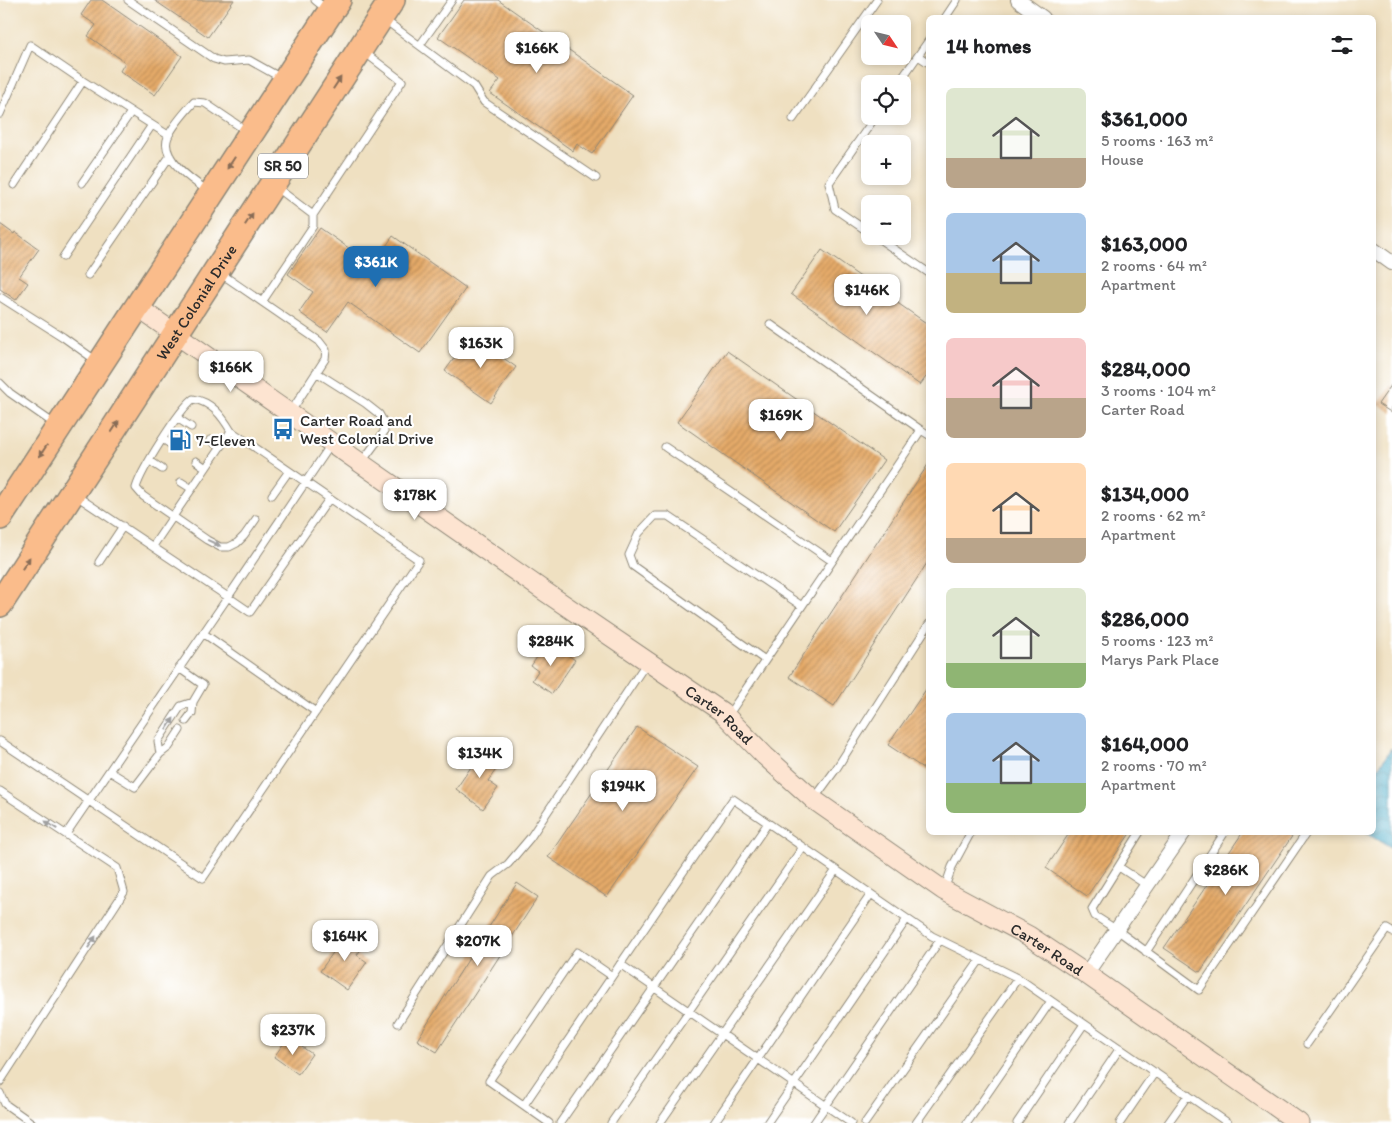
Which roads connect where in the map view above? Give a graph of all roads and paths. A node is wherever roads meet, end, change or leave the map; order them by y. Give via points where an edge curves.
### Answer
1 (128, 0) edge
2 (452, 0) edge
3 (877, 0) edge
4 (957, 0) edge
5 (1018, 0) edge
6 (328, 4) edge
7 (386, 8) edge
8 (947, 15) edge
9 (1039, 15) edge
10 (926, 44) edge
11 (420, 45) junction
12 (360, 48) junction
13 (918, 56) junction
14 (926, 61) edge
15 (904, 75) edge
16 (84, 81) junction
17 (285, 81) junction
18 (131, 112) junction
19 (0, 114) edge
20 (793, 119) dead end
21 (152, 125) junction
22 (870, 125) edge
23 (250, 134) junction
24 (168, 135) junction
25 (170, 156) junction
26 (596, 178) dead end
27 (82, 183) dead end
28 (271, 184) junction
29 (14, 185) dead end
30 (212, 193) junction
31 (313, 215) junction
32 (861, 227) edge
33 (888, 245) edge
34 (1376, 251) edge
35 (63, 257) dead end
36 (1392, 263) edge
37 (216, 270) junction
38 (926, 271) edge
39 (88, 275) dead end
40 (0, 297) edge
41 (262, 302) junction
42 (137, 307) junction
43 (770, 324) dead end
44 (175, 333) junction
45 (100, 364) junction
46 (316, 372) junction
47 (0, 383) edge
48 (290, 413) junction
49 (177, 418) junction
50 (59, 427) junction
51 (190, 427) dead end
52 (921, 430) junction
53 (231, 431) junction
54 (926, 433) edge
55 (163, 439) junction
56 (210, 440) dead end
57 (332, 443) junction
58 (220, 447) junction
59 (664, 447) dead end
60 (176, 448) dead end
61 (150, 461) junction
62 (196, 461) dead end
63 (361, 463) junction
64 (206, 468) junction
65 (162, 469) dead end
66 (289, 471) junction
67 (181, 482) dead end
68 (306, 482) junction
69 (192, 489) junction
70 (72, 493) junction
71 (272, 495) dead end
72 (329, 499) junction
73 (0, 517) edge
74 (173, 517) junction
75 (256, 519) dead end
76 (123, 526) junction
77 (153, 546) junction
78 (832, 561) junction
79 (99, 562) dead end
80 (228, 597) junction
81 (0, 604) edge
82 (802, 606) junction
83 (926, 629) edge
84 (203, 633) junction
85 (765, 660) junction
86 (648, 661) junction
87 (179, 668) junction
88 (192, 702) junction
89 (316, 712) junction
90 (727, 717) junction
91 (186, 721) dead end
92 (180, 730) dead end
93 (0, 741) edge
94 (160, 754) junction
95 (109, 770) junction
96 (0, 790) edge
97 (814, 800) junction
98 (88, 801) junction
99 (768, 823) junction
100 (66, 834) junction
101 (969, 835) edge
102 (1138, 835) edge
103 (1179, 835) edge
104 (1223, 835) edge
105 (1305, 835) edge
106 (803, 847) junction
107 (1119, 867) junction
108 (836, 870) junction
109 (1148, 886) junction
110 (943, 890) junction
111 (871, 894) junction
112 (907, 919) junction
113 (1117, 930) junction
114 (1392, 932) edge
115 (940, 940) junction
116 (1146, 952) junction
117 (980, 960) junction
118 (620, 964) junction
119 (1086, 974) junction
120 (612, 976) junction
121 (1018, 978) junction
122 (654, 988) junction
123 (1051, 1001) junction
124 (689, 1011) junction
125 (398, 1023) dead end
126 (1084, 1024) junction
127 (722, 1034) junction
128 (1308, 1044) dead end
129 (1120, 1048) junction
130 (758, 1059) junction
131 (1155, 1072) junction
132 (0, 1082) edge
133 (794, 1084) junction
134 (0, 1093) edge
135 (1188, 1095) junction
136 (524, 1106) junction
137 (826, 1106) junction
138 (1223, 1122) edge
139 (32, 1123) edge
140 (549, 1123) edge
141 (560, 1123) edge
142 (611, 1123) edge
143 (660, 1123) edge
144 (714, 1123) edge
145 (767, 1123) edge
146 (814, 1123) edge
147 (851, 1123) edge
148 (865, 1123) edge
149 (916, 1123) edge
150 (967, 1123) edge
151 (1017, 1123) edge
152 (1069, 1123) edge
153 (1120, 1123) edge
154 (1168, 1123) edge
155 (1299, 1123) edge

1 - 17 lane via 214,59 224,62 249,60
2 - 11 lane
3 - 20 lane
4 - 8 lane
5 - 9 street
6 - 17 highway, SR 50
7 - 11 lane
7 - 12 highway, West Colonial Drive / SR 50
10 - 13 lane
11 - 26 lane via 474,86 484,102
28 -> 12 highway, West Colonial Drive / SR 50
12 - 31 lane via 402,81
13 - 14 lane
13 - 15 lane
16 - 18 lane
16 - 19 lane via 30,45
16 - 29 lane
17 - 23 highway, SR 50
18 - 21 lane
18 - 27 lane
21 - 24 lane
21 - 35 lane
22 - 32 lane via 829,183 835,208
23 - 24 lane via 205,103 194,102
23 -> 30 highway, SR 50
24 - 25 lane via 166,143
25 - 30 lane via 180,170
25 - 39 lane
28 - 31 lane
37 -> 28 highway, West Colonial Drive / SR 50
30 - 42 highway, SR 50
31 - 41 lane via 313,226 308,236
33 - 38 lane
34 - 36 street
37 - 41 lane
37 - 44 highway, West Colonial Drive / SR 50
40 - 45 lane
41 - 46 lane via 319,341 326,350
42 - 44 street, Carter Road
42 - 45 highway, SR 50
43 - 52 lane
44 - 48 street, Carter Road
70 -> 44 highway, West Colonial Drive / SR 50
45 - 50 highway, SR 50
46 - 48 lane
46 - 63 lane via 365,403 379,414 384,423 384,432
47 - 50 lane
48 - 57 street, Carter Road
49 - 51 lane
49 - 53 lane via 193,399 202,400 220,414
49 - 55 lane
50 -> 73 highway, SR 50
52 - 54 lane
52 - 78 lane
53 - 58 lane
53 - 66 lane
55 - 60 lane
55 - 61 lane
56 - 58 lane
57 - 63 street, Carter Road
57 - 68 lane
58 - 64 lane
59 - 78 lane
61 - 65 lane
61 - 74 lane via 136,488
62 - 64 lane
63 - 86 street, Carter Road
64 - 69 lane
66 - 68 lane
66 - 71 lane
67 - 69 lane
68 - 72 lane
68 - 80 lane
69 - 74 lane
70 - 76 lane
81 -> 70 highway, West Colonial Drive / SR 50
72 - 80 lane via 250,612
72 - 89 lane via 419,560
74 -> 75 lane via 220,547 237,543
74 - 77 lane
76 - 77 lane
76 - 79 lane
77 - 80 lane
78 - 82 lane
80 - 84 lane
82 - 85 lane
82 - 85 lane via 668,516 655,516 639,533 630,554 633,566
83 - 97 lane
84 - 87 lane
84 - 89 lane
85 - 90 lane
86 - 90 street, Carter Road
86 - 125 lane via 530,838 508,864 492,876
87 - 88 lane via 203,685
87 - 95 lane
88 - 91 lane via 192,713
94 -> 88 lane via 158,741 182,706
89 - 98 lane via 203,878
90 - 97 street, Carter Road
92 - 94 lane
93 - 98 lane
94 - 95 lane via 135,788
95 - 98 lane
100 -> 96 lane
97 - 110 street, Carter Road
98 - 100 lane
99 - 106 lane
99 - 118 lane via 733,799
99 - 122 lane
132 -> 100 lane via 124,892 117,868
101 - 110 lane
102 - 107 lane
103 - 109 street
104 - 116 lane
105 - 116 lane via 1199,990
106 - 108 lane
106 - 124 lane
107 - 109 lane
107 - 113 lane via 1092,909 1095,916
108 - 111 lane
108 - 127 lane
109 - 113 street
110 - 119 street, Carter Road via 1029,936
111 - 112 lane
111 - 130 lane
112 - 115 lane
112 - 133 lane
113 - 116 lane
113 - 119 street
114 - 128 lane via 1387,929
115 - 117 lane
115 - 137 lane
117 - 121 lane
117 - 148 lane
118 - 120 lane
118 - 122 lane
119 - 155 street, Carter Road
120 - 136 lane
120 - 136 lane via 577,952 489,1081
121 - 123 lane
121 - 149 lane
122 - 124 lane
122 - 141 lane
123 - 126 lane
123 - 150 lane
124 - 127 lane
124 - 142 lane
126 - 129 lane
126 - 151 lane
127 - 130 lane
127 - 143 lane
129 - 131 lane
129 - 152 lane
130 - 133 lane
130 - 144 lane
131 - 135 lane
131 - 153 lane
133 - 137 lane
133 - 145 lane
134 - 139 lane via 5,1104
135 - 138 lane
135 - 154 lane
136 - 140 lane
137 - 146 lane
137 - 147 lane

